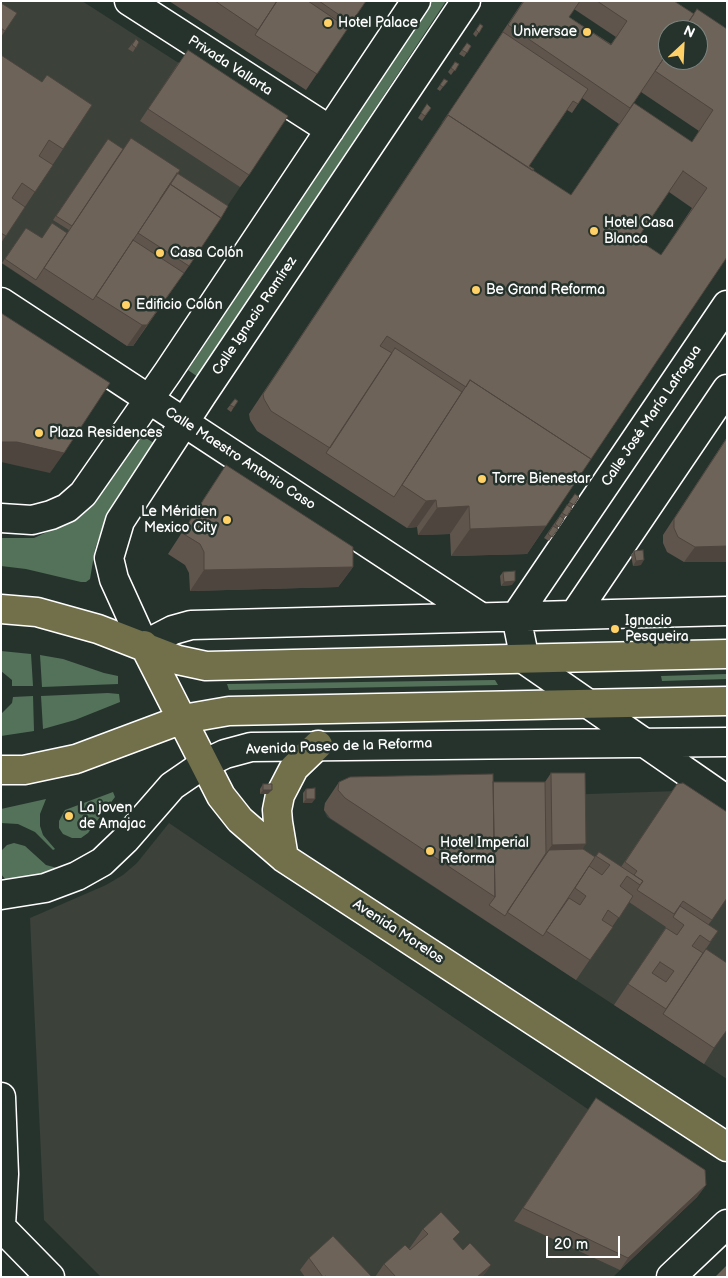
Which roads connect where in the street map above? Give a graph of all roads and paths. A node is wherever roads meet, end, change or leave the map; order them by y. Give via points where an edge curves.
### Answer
1 (130, 1) edge
2 (416, 1) edge
3 (466, 1) edge
4 (330, 130) junction
5 (1, 302) edge
6 (727, 305) edge
7 (727, 389) edge
8 (149, 399) junction
9 (184, 422) junction
10 (1, 518) edge
11 (1, 609) edge
12 (727, 611) edge
13 (574, 615) junction
14 (479, 616) junction
15 (516, 616) junction
16 (144, 645) junction
17 (727, 654) edge
18 (525, 660) junction
19 (727, 701) edge
20 (589, 704) junction
21 (182, 720) junction
22 (727, 742) edge
23 (646, 744) junction
24 (318, 745) junction
25 (204, 764) junction
26 (1, 770) edge
27 (727, 800) edge
28 (284, 858) junction
29 (1, 895) edge
30 (1, 1097) edge
31 (727, 1147) edge
32 (727, 1224) edge
33 (1, 1226) edge
34 (50, 1277) edge
35 (671, 1277) edge

1 - 4 street, Privada Vallarta
2 - 4 street
3 - 9 street, Calle Ignacio Ramírez
4 - 8 street
5 - 8 street, Calle Maestro Antonio Caso
6 - 15 street, Calle José María Lafragua
7 - 13 street
8 - 9 street, Calle Maestro Antonio Caso
8 - 10 street via 83,494 67,508 32,520
9 - 14 street, Calle Maestro Antonio Caso
9 - 16 street, Calle Ignacio Ramírez via 120,521 109,558 114,579
11 - 16 main road via 37,612
12 - 13 street
13 - 15 street
14 - 15 street
14 - 16 street via 191,625
15 - 18 street
16 - 18 main road via 178,660 206,666
16 - 21 main road, Avenida Morelos
17 - 18 main road
18 - 20 street
19 - 20 main road
20 - 21 main road via 229,711
20 - 23 street
21 - 25 main road, Avenida Morelos
21 - 26 main road via 76,759 24,770
22 - 23 street, Avenida Paseo de la Reforma
23 - 24 street, Avenida Paseo de la Reforma
23 - 27 street
24 - 25 street, Avenida Paseo de la Reforma via 251,747 224,754
24 - 28 main road via 294,768 280,795 277,810
25 - 28 main road, Avenida Morelos via 221,796 240,820
25 - 29 street, Avenida Paseo de la Reforma via 162,795 102,862 78,876 45,888
28 - 31 main road, Avenida Morelos
30 - 33 street via 4,1174
32 - 35 street
33 - 34 street

